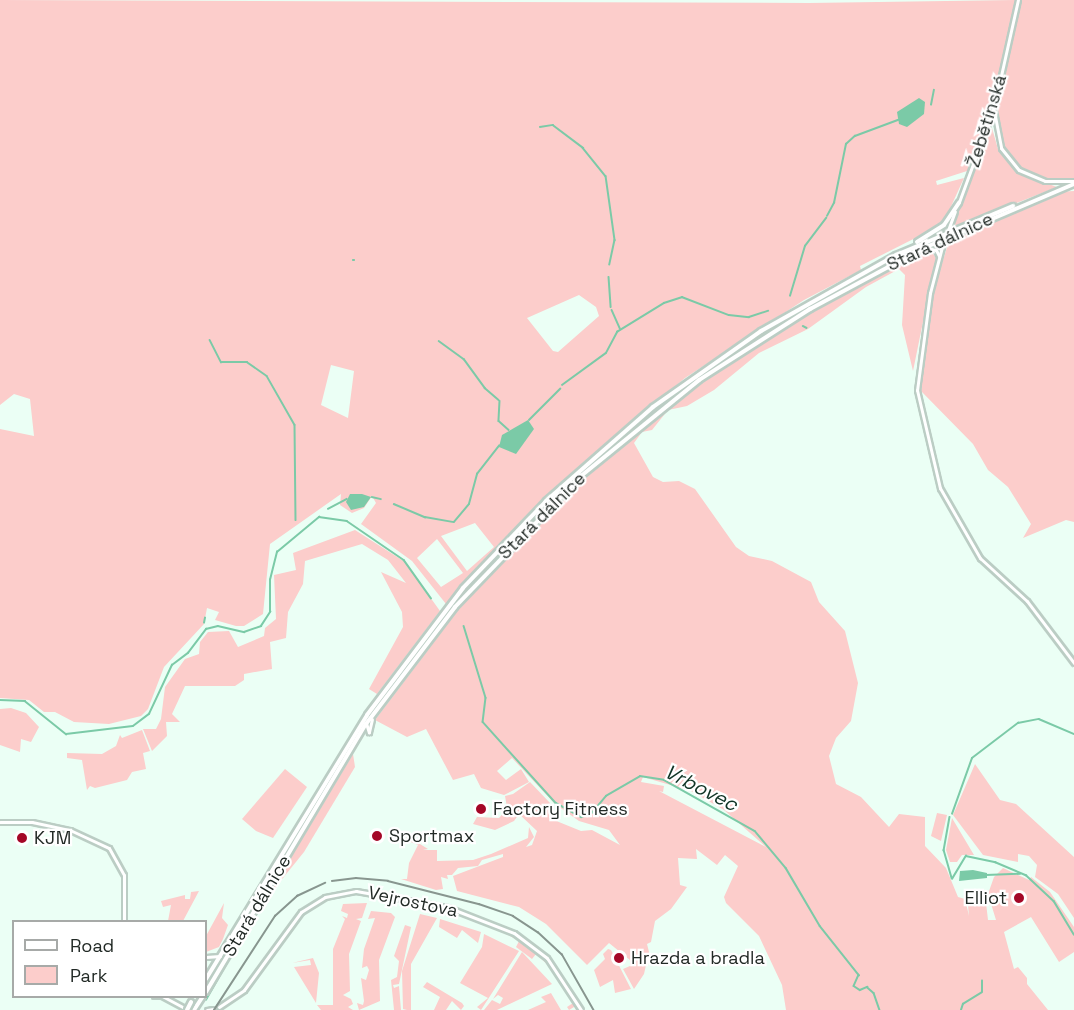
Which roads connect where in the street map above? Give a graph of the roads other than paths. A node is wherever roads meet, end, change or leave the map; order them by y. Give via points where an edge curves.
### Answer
1 (1018, 0) edge
2 (994, 107) junction
3 (1074, 182) edge
4 (1030, 200) junction
5 (959, 203) junction
6 (947, 232) junction
7 (945, 238) junction
8 (924, 248) junction
9 (896, 255) junction
10 (939, 258) junction
11 (739, 345) junction
12 (742, 350) junction
13 (1074, 663) edge
14 (367, 715) junction
15 (372, 719) junction
16 (366, 724) junction
17 (0, 822) edge
18 (253, 900) junction
19 (258, 904) junction
20 (124, 920) edge
21 (220, 956) junction
22 (207, 957) edge
23 (207, 977) edge
24 (207, 990) edge
25 (165, 998) edge
26 (219, 1007) dead end
27 (186, 1009) edge
28 (213, 1009) edge
29 (207, 1010) edge
30 (581, 1010) edge

1 - 2 street, Žebětínská
2 - 3 street via 998,139 1011,162 1037,179
2 - 5 street, Žebětínská
3 - 4 main road, Stará dálnice
4 - 6 main road, Stará dálnice
4 - 7 main road, Stará dálnice
5 - 6 street, Žebětínská
5 - 9 main road via 937,233
6 - 7 street, Žebětínská
6 - 9 main road, Stará dálnice
7 - 8 main road, Stará dálnice
7 - 10 street, Žebětínská
8 - 10 street via 936,250
8 - 12 main road, Stará dálnice
9 - 11 main road, Stará dálnice
10 - 13 street, Žebětínská via 916,390 940,488 980,558 1027,602
11 - 12 main road
11 - 14 main road, Stará dálnice via 645,414 531,516 464,588
12 - 15 main road, Stará dálnice via 618,444 520,536 450,614
14 - 16 street
14 - 18 main road, Stará dálnice
15 - 16 main road, Stará dálnice
15 - 16 street via 369,734
16 - 19 main road, Stará dálnice
17 - 20 street via 32,822 69,830 109,848 124,874
18 - 19 main road
18 - 21 main road, Stará dálnice
19 - 24 main road, Stará dálnice
21 - 22 street
21 - 23 main road, Stará dálnice
25 - 27 street
26 - 30 street, Vejrostova via 242,992 304,909 331,895 363,891 444,907 514,933 547,958
28 - 29 street

